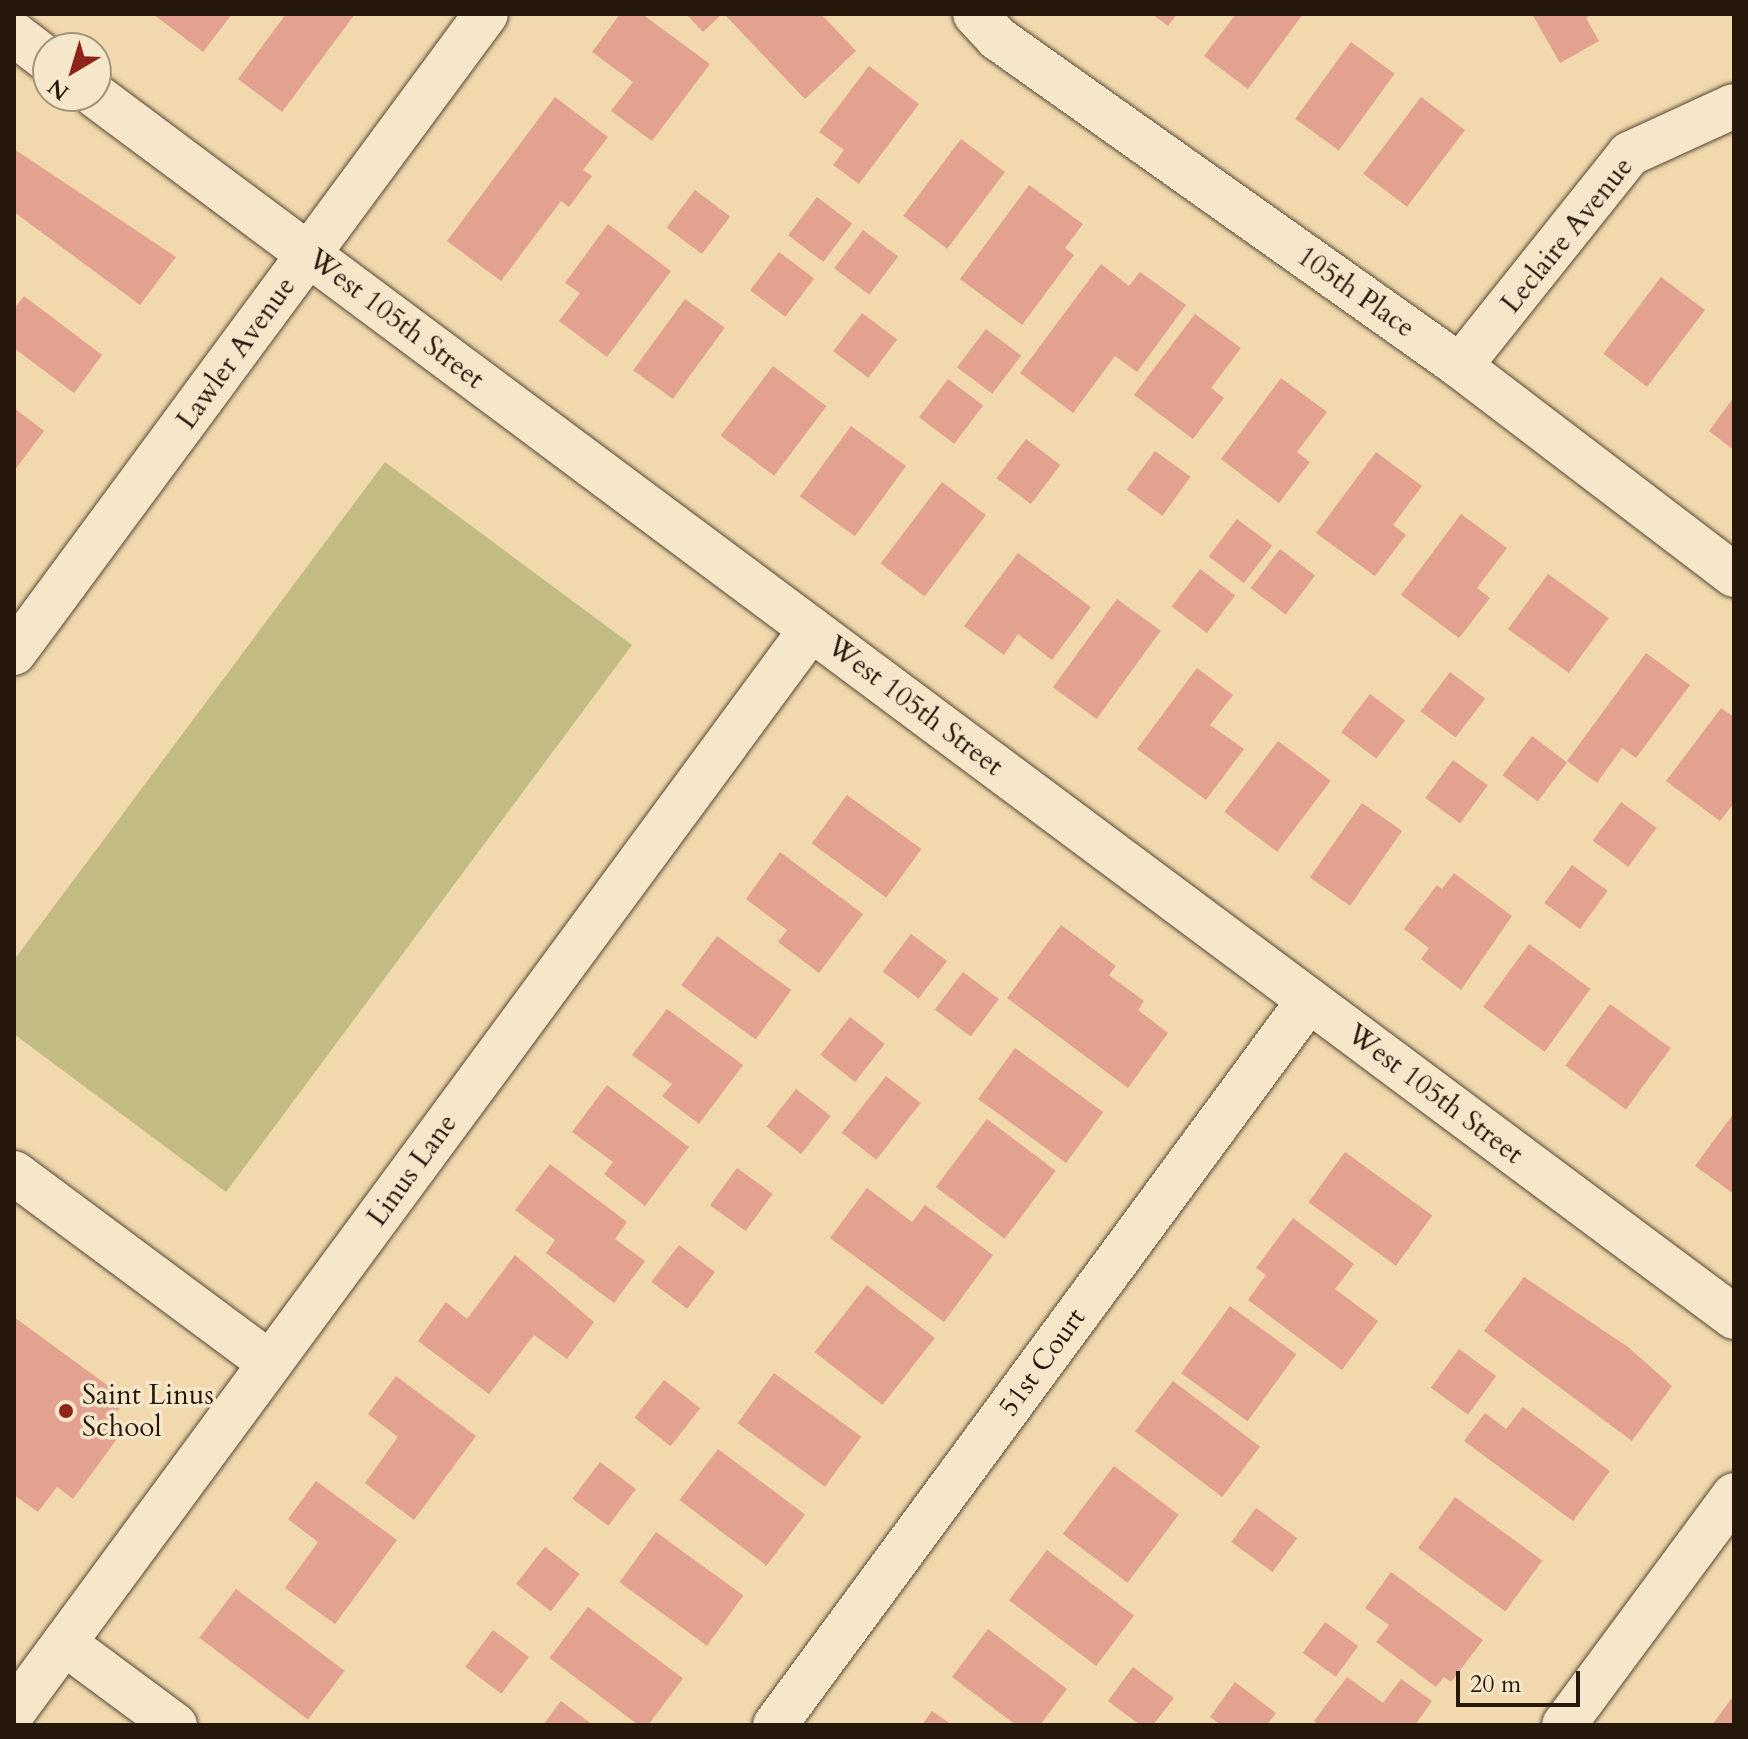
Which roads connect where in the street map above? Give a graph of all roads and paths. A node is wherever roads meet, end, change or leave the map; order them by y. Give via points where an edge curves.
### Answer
1 (486, 14) edge
2 (975, 14) edge
3 (14, 34) edge
4 (32, 48) edge
5 (1734, 106) edge
6 (112, 108) edge
7 (309, 254) junction
8 (1460, 366) junction
9 (1734, 575) edge
10 (811, 629) junction
11 (14, 653) edge
12 (1309, 1000) junction
13 (14, 1173) edge
14 (1734, 1317) edge
15 (270, 1363) junction
16 (1734, 1495) edge
17 (64, 1643) junction
18 (14, 1711) edge
19 (175, 1725) edge
20 (775, 1725) edge
21 (1564, 1725) edge

1 - 7 street, Lawler Avenue
2 - 8 street, 105th Place via 997,38
3 - 4 street
5 - 8 street, Leclaire Avenue via 1629,154
6 - 7 street, West 105th Street
7 - 10 street, West 105th Street
7 - 11 street, Lawler Avenue
8 - 9 street, 105th Place
10 - 12 street, West 105th Street
10 - 15 street, Linus Lane
12 - 14 street, West 105th Street
12 - 20 street, 51st Court
13 - 15 street
15 - 17 street, Linus Lane
16 - 21 street
17 - 18 street, Linus Lane
17 - 19 street

